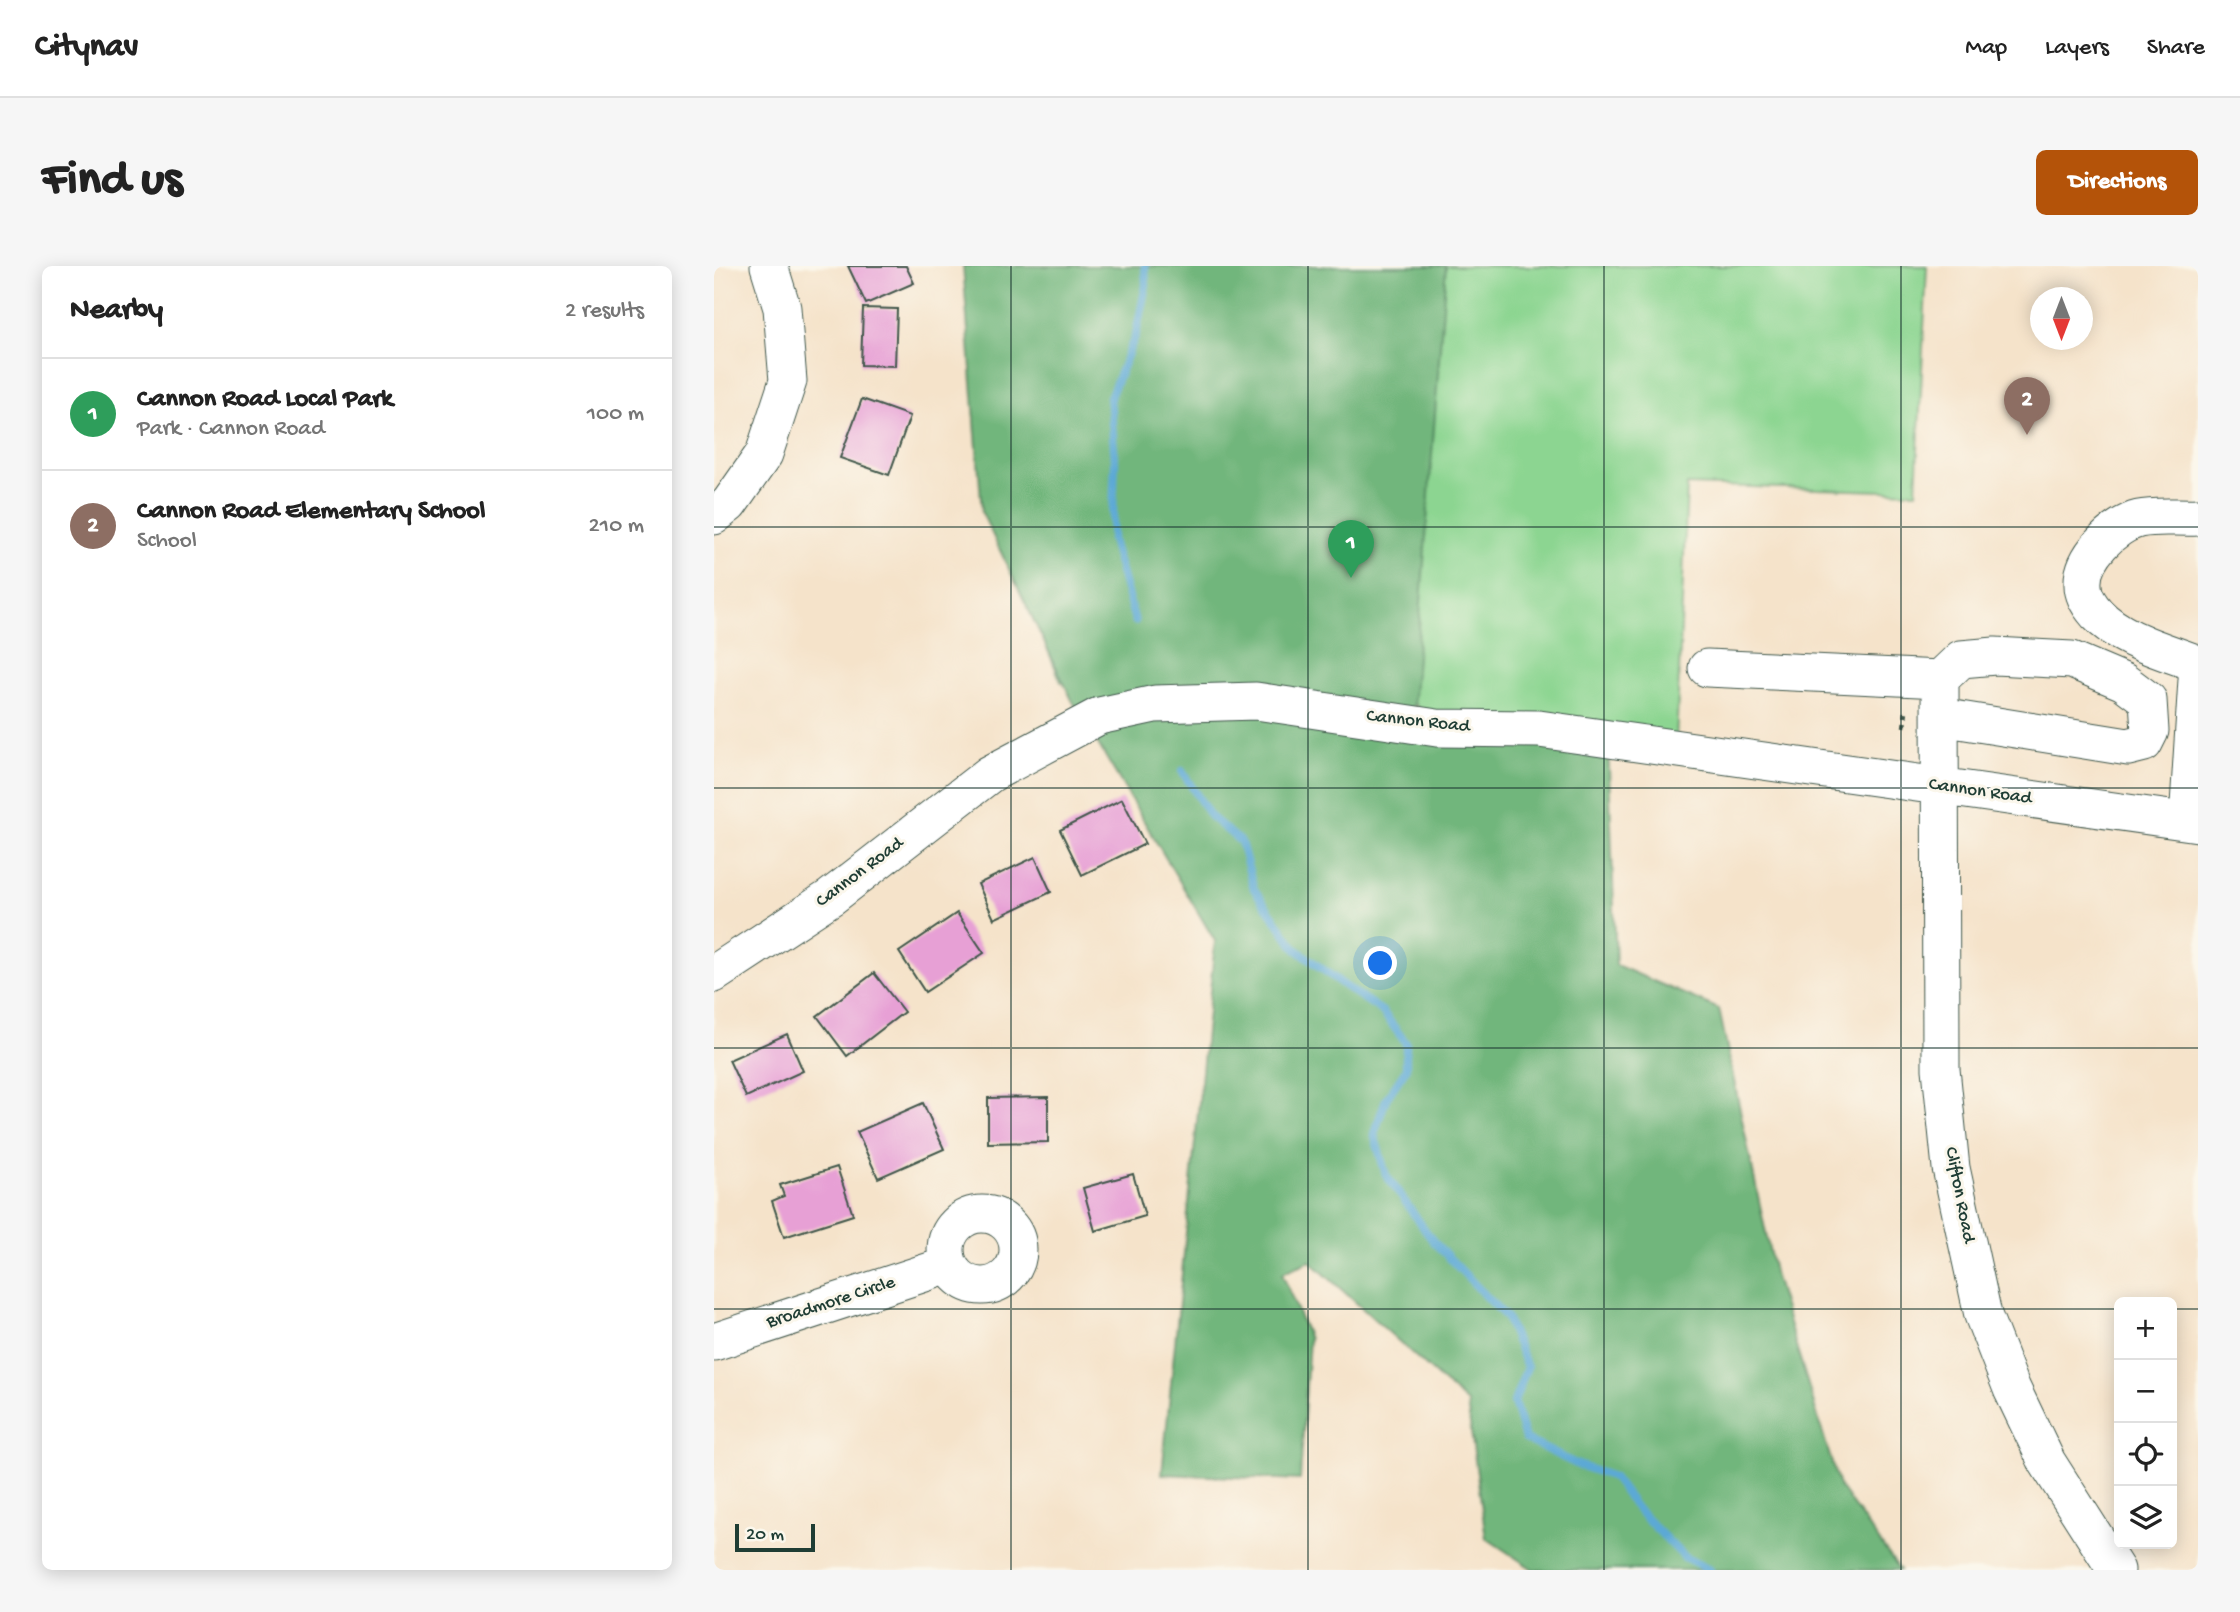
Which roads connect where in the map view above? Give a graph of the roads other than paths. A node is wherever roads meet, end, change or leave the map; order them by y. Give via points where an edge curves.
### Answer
1 (769, 266) edge
2 (714, 516) edge
3 (2198, 517) edge
4 (1707, 668) dead end
5 (1940, 679) junction
6 (1923, 714) junction
7 (1941, 786) junction
8 (2193, 822) edge
9 (714, 974) edge
10 (948, 1265) dead end
11 (714, 1342) edge
12 (2116, 1570) edge

1 - 2 street via 782,308 788,381 764,454 729,504
3 - 8 street via 2138,519 2114,530 2095,551 2082,584 2087,601 2108,622 2127,635 2198,664
4 - 5 street
5 - 6 street, Clifton Road
5 - 6 street via 1961,659 2072,660 2124,682 2148,700 2150,732 2144,743 2127,747
6 - 7 street, Clifton Road
7 - 8 street, Cannon Road
7 - 9 street, Cannon Road via 1539,729 1437,728 1256,701 1155,704 1099,716 990,774 831,897
7 - 12 street, Clifton Road via 1941,1069 1951,1168 1983,1315 2047,1462
10 - 11 street, Broadmore Circle

